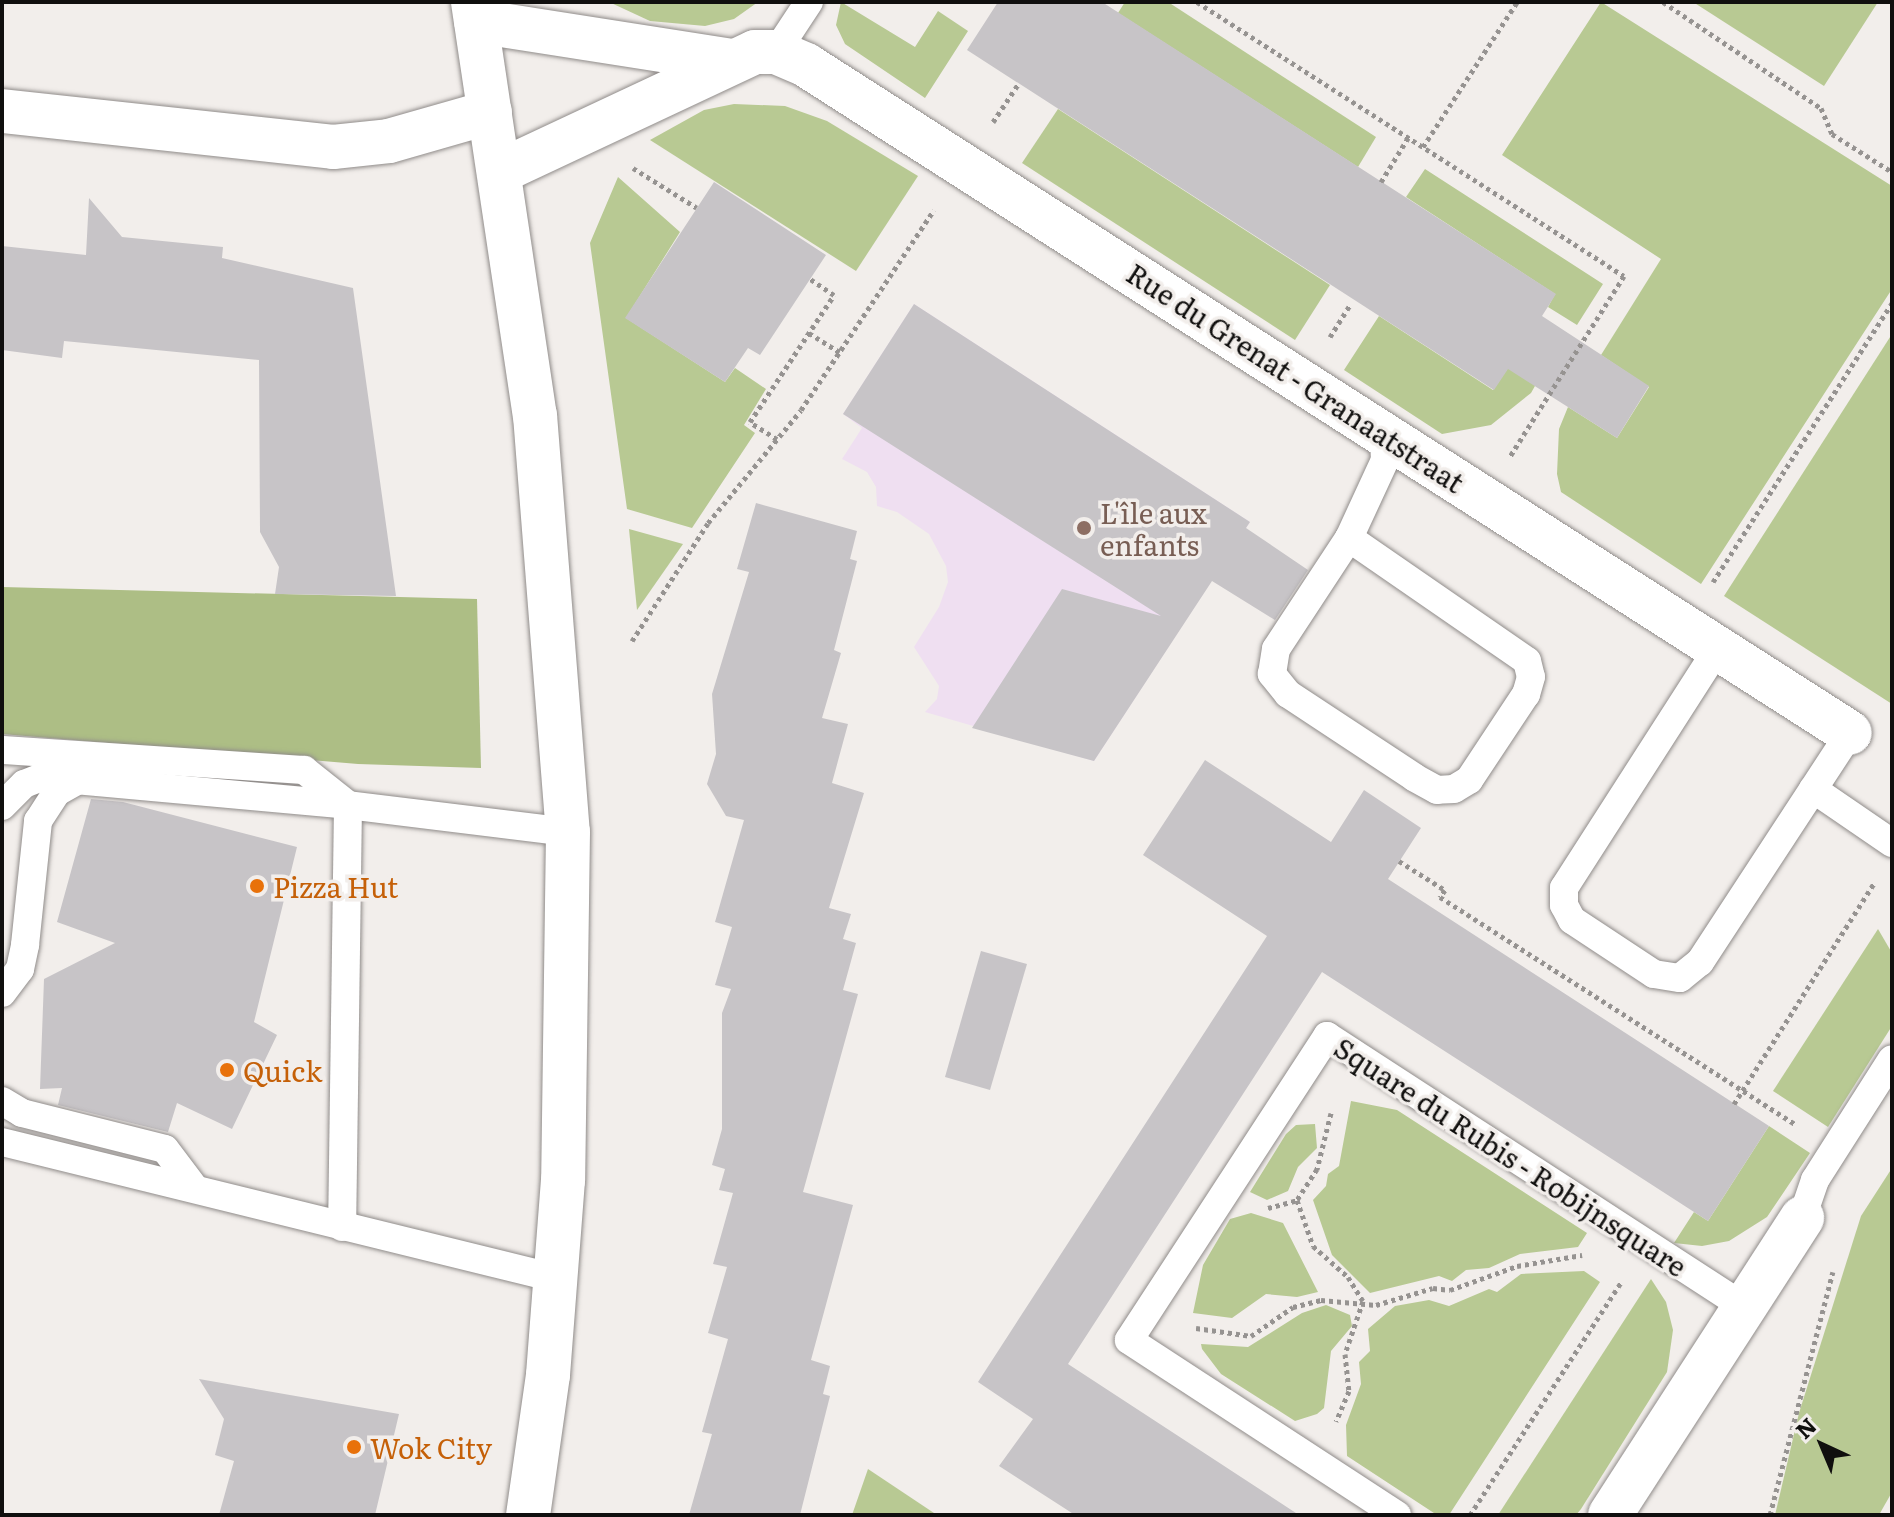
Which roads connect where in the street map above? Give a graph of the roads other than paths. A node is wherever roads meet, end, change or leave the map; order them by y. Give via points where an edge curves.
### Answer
1 (809, 2) edge
2 (475, 12) edge
3 (776, 52) junction
4 (732, 61) junction
5 (2, 111) edge
6 (490, 112) junction
7 (499, 172) junction
8 (1369, 423) junction
9 (1349, 538) junction
10 (1701, 637) junction
11 (1850, 733) joint
12 (2, 750) edge
13 (79, 780) junction
14 (1813, 789) junction
15 (348, 805) junction
16 (2, 806) edge
17 (568, 832) junction
18 (1888, 856) edge
19 (2, 993) edge
20 (1892, 1059) edge
21 (2, 1101) edge
22 (2, 1142) edge
23 (193, 1186) junction
24 (1802, 1218) joint
25 (342, 1227) junction
26 (555, 1278) junction
27 (1745, 1307) junction
28 (528, 1515) edge
29 (1397, 1515) edge
30 (1610, 1515) edge

1 - 3 lane
2 - 4 street
2 - 6 street
3 - 4 street via 755,52
3 - 8 street, Rue du Grenat - Granaatstraat via 806,65
4 - 7 street
5 - 6 street via 333,147 389,141
6 - 7 street
7 - 17 street via 535,415
8 - 9 lane via 1386,452
8 - 10 street, Rue du Grenat - Granaatstraat
9 - 9 lane via 1276,649 1272,674 1288,694 1414,777 1437,790 1454,789 1469,780 1526,694 1531,677 1527,661
10 - 11 street, Rue du Grenat - Granaatstraat
10 - 14 lane via 1568,880 1563,897 1567,913 1654,974 1671,979 1688,974
11 - 14 lane
12 - 15 lane via 304,770
13 - 15 lane
13 - 16 lane via 42,777 24,784
13 - 19 lane via 57,792 38,821 20,969
14 - 18 lane
15 - 17 lane
15 - 25 lane
17 - 26 street via 567,1064
20 - 24 lane via 1815,1180
21 - 23 lane via 22,1113 165,1149
22 - 23 lane
23 - 25 lane
24 - 27 street
25 - 26 lane
26 - 28 street
27 - 29 lane, Square du Rubis - Robijnsquare via 1327,1036 1129,1340
27 - 30 street

